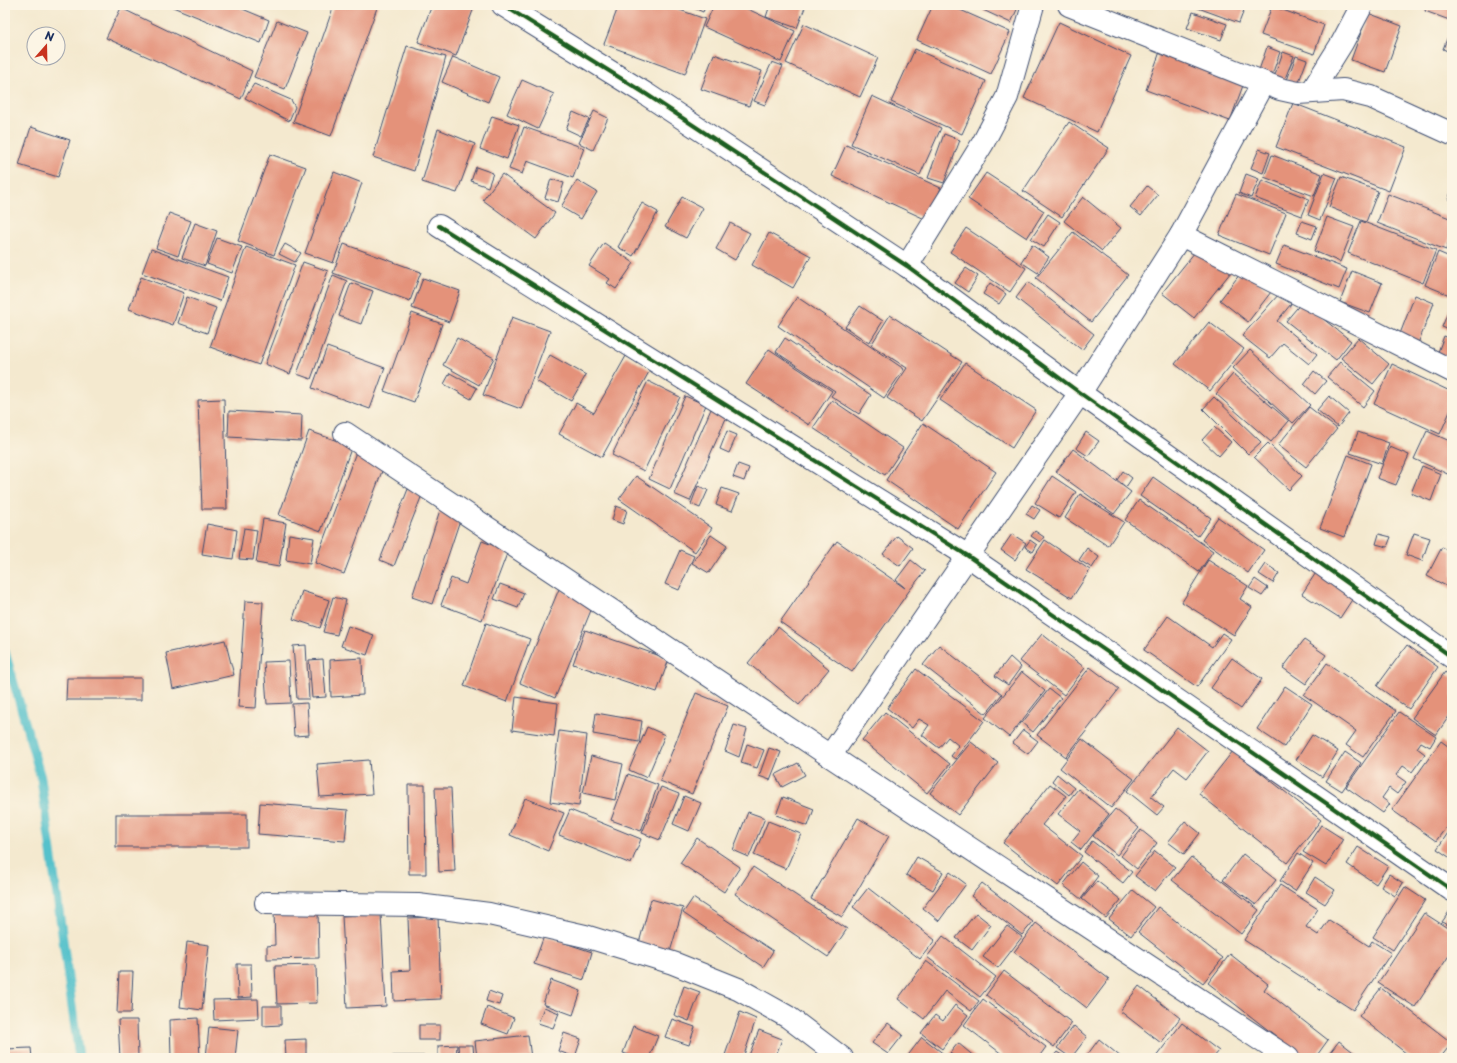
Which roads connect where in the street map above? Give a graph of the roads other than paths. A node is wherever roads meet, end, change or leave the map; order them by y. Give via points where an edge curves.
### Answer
1 (503, 5) edge
2 (1033, 5) edge
3 (1069, 5) edge
4 (1362, 5) edge
5 (1263, 83) junction
6 (1312, 91) junction
7 (1452, 134) edge
8 (438, 226) dead end
9 (1181, 235) junction
10 (907, 266) junction
11 (1452, 371) edge
12 (1080, 394) junction
13 (345, 433) dead end
14 (968, 556) junction
15 (1452, 657) edge
16 (830, 756) junction
17 (1452, 890) edge
18 (266, 903) dead end
19 (842, 1058) edge
20 (1288, 1058) edge

1 - 10 street via 646,94
2 - 10 street via 1006,97 984,143
3 - 5 street
4 - 6 street
5 - 6 street via 1280,90 1298,93
5 - 9 street
6 - 7 street via 1344,90 1371,97
8 - 14 street
9 - 11 street
9 - 12 street
10 - 12 street
12 - 14 street
12 - 15 street
13 - 16 street
14 - 16 street
14 - 17 street
16 - 20 street
18 - 19 street via 418,905 489,914 584,936 673,963 738,989 788,1017

